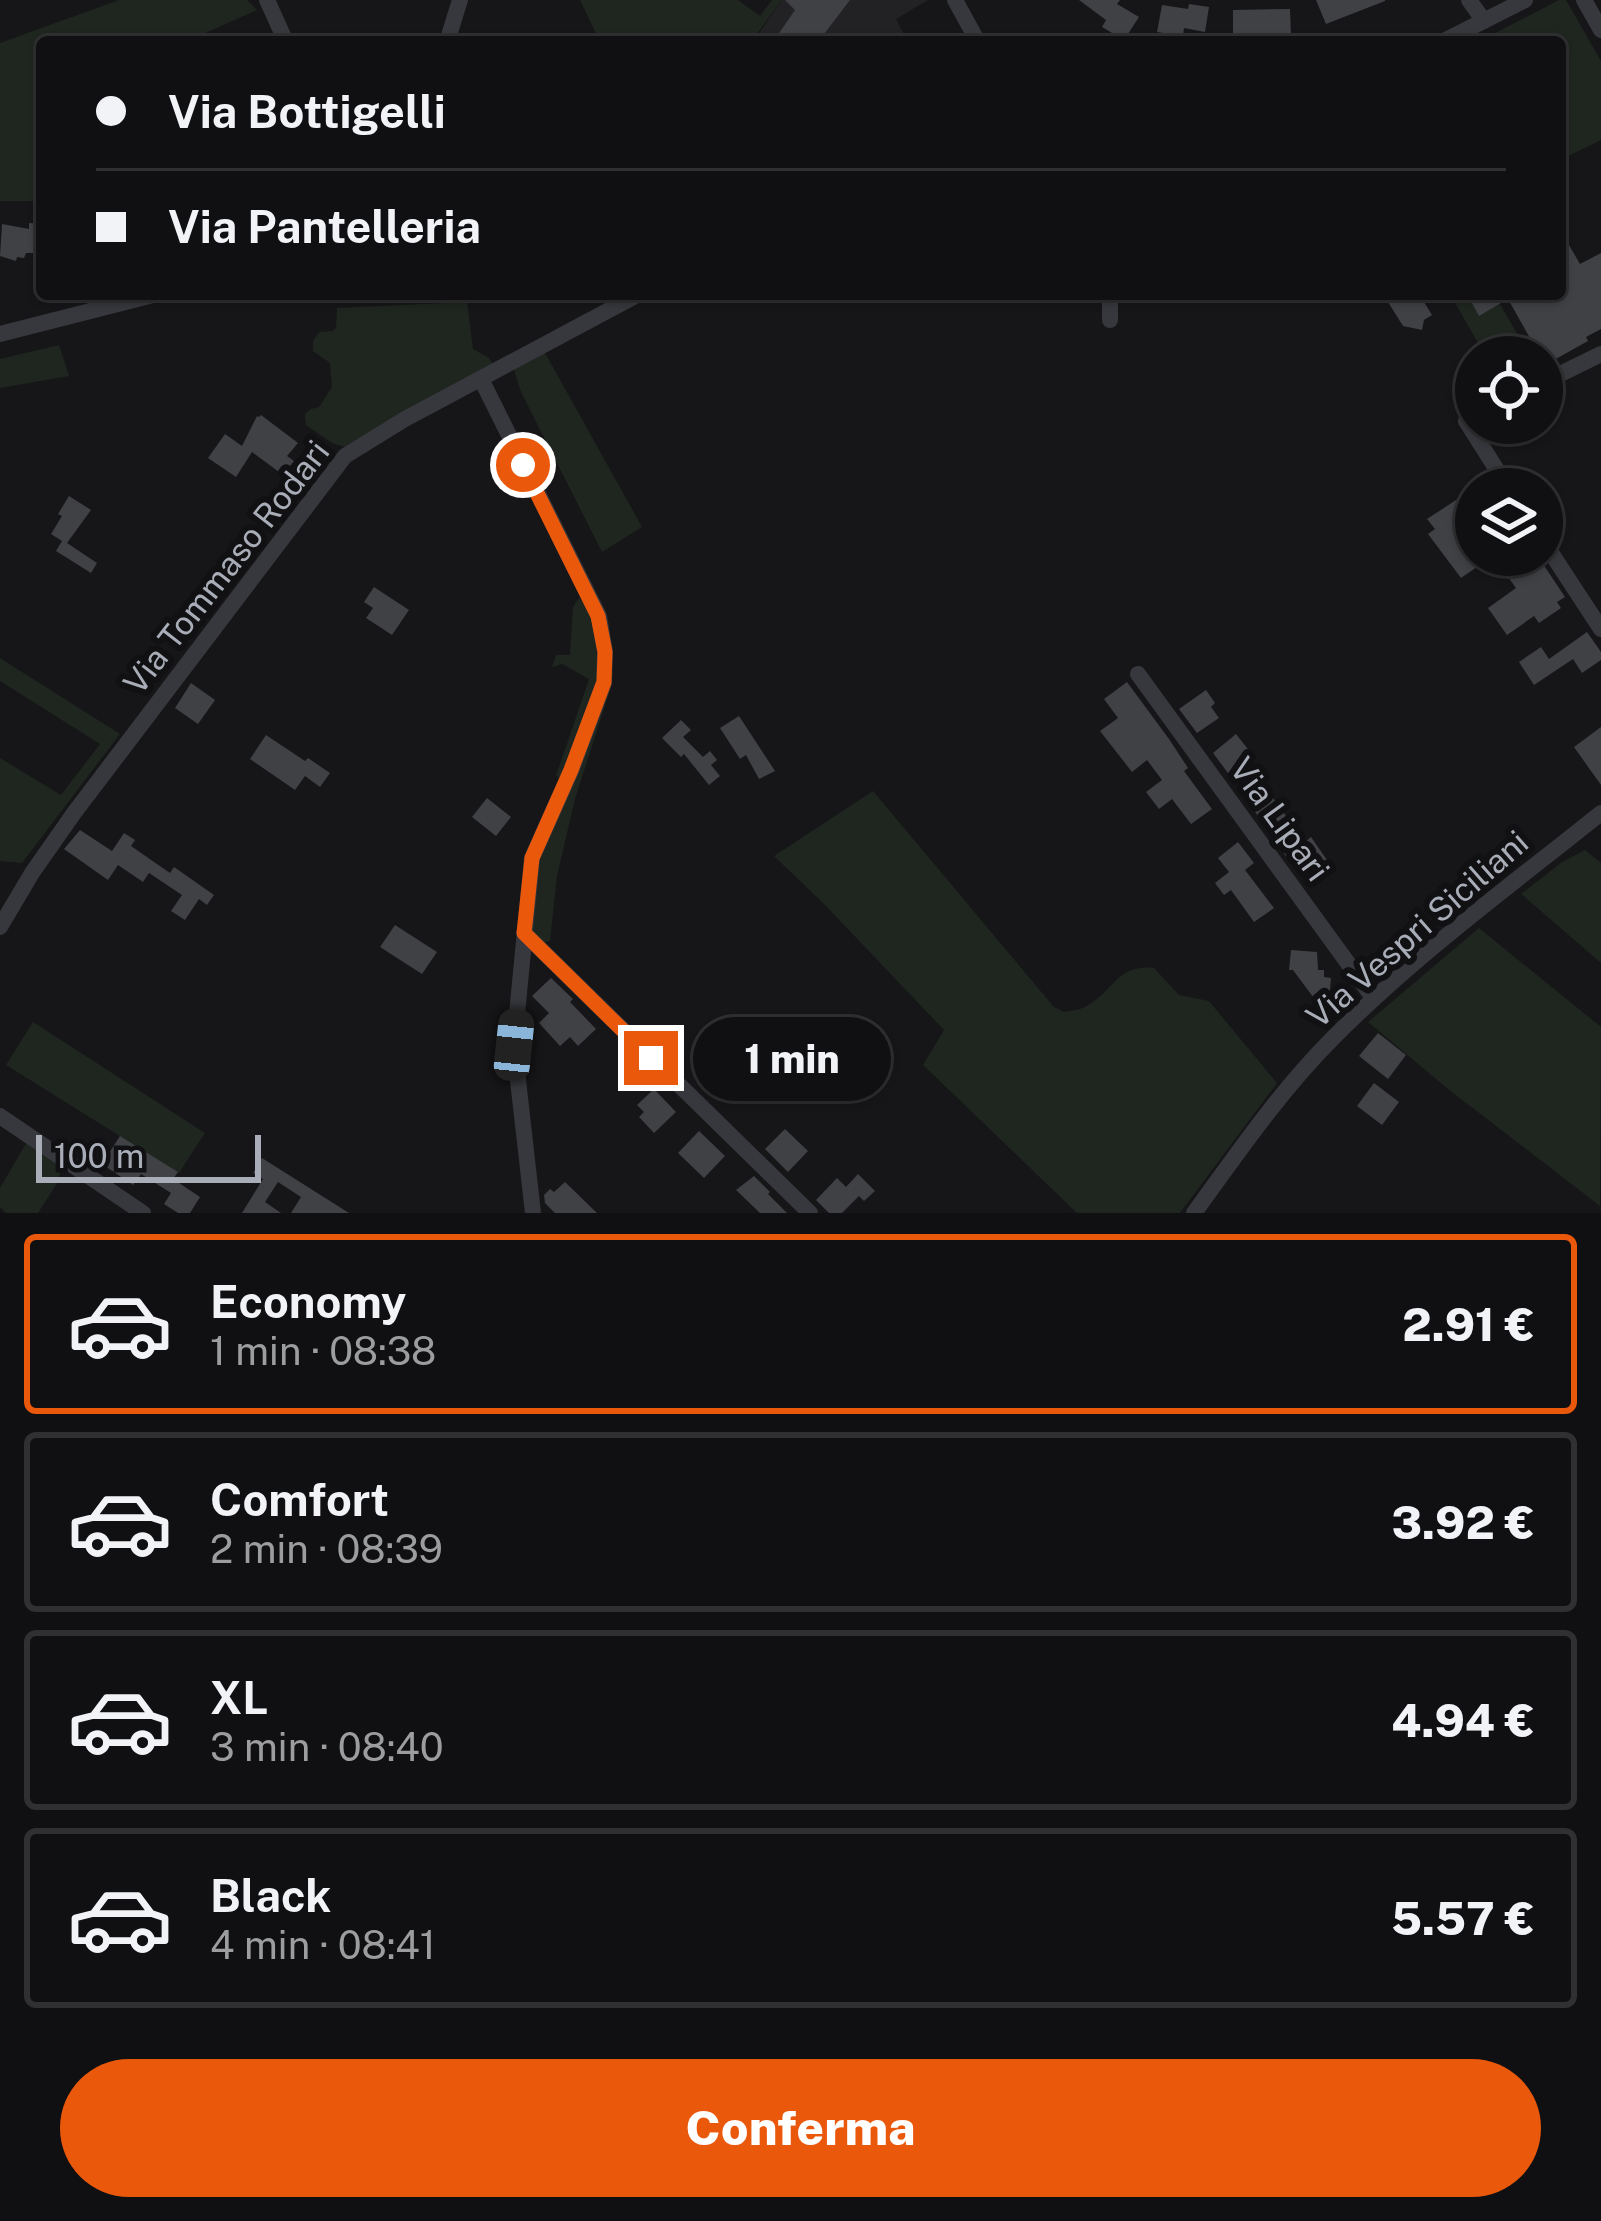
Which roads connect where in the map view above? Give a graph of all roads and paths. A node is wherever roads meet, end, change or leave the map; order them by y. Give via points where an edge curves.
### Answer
1 (267, 0) edge
2 (460, 0) edge
3 (955, 0) edge
4 (1469, 0) edge
5 (1525, 0) edge
6 (1584, 0) edge
7 (1484, 21) junction
8 (1601, 30) edge
9 (283, 36) edge
10 (449, 36) edge
11 (975, 36) edge
12 (1454, 36) edge
13 (134, 300) edge
14 (628, 300) edge
15 (1110, 300) edge
16 (1111, 320) dead end
17 (0, 334) edge
18 (1601, 353) edge
19 (1563, 372) edge
20 (481, 379) junction
21 (1563, 571) edge
22 (1601, 629) edge
23 (1138, 674) dead end
24 (1601, 813) edge
25 (0, 927) edge
26 (524, 933) junction
27 (1374, 999) junction
28 (0, 1116) edge
29 (534, 1211) edge
30 (143, 1213) edge
31 (810, 1213) edge
32 (1194, 1213) edge

1 - 9 street
2 - 10 street
3 - 11 street
4 - 7 street
5 - 7 street
6 - 8 street
7 - 12 street
13 - 17 street
14 - 20 street, Via Tommaso Rodari
15 - 16 street
18 - 19 street
20 - 25 street, Via Tommaso Rodari via 346,456 74,813
20 - 26 street via 598,616 605,652 604,682 532,858
21 - 22 street
23 - 27 street, Via Lipari
24 - 27 street, Via Vespri Siciliani
26 - 29 street via 514,1045
26 - 31 street
27 - 32 street, Via Vespri Siciliani via 1309,1064
28 - 30 street

